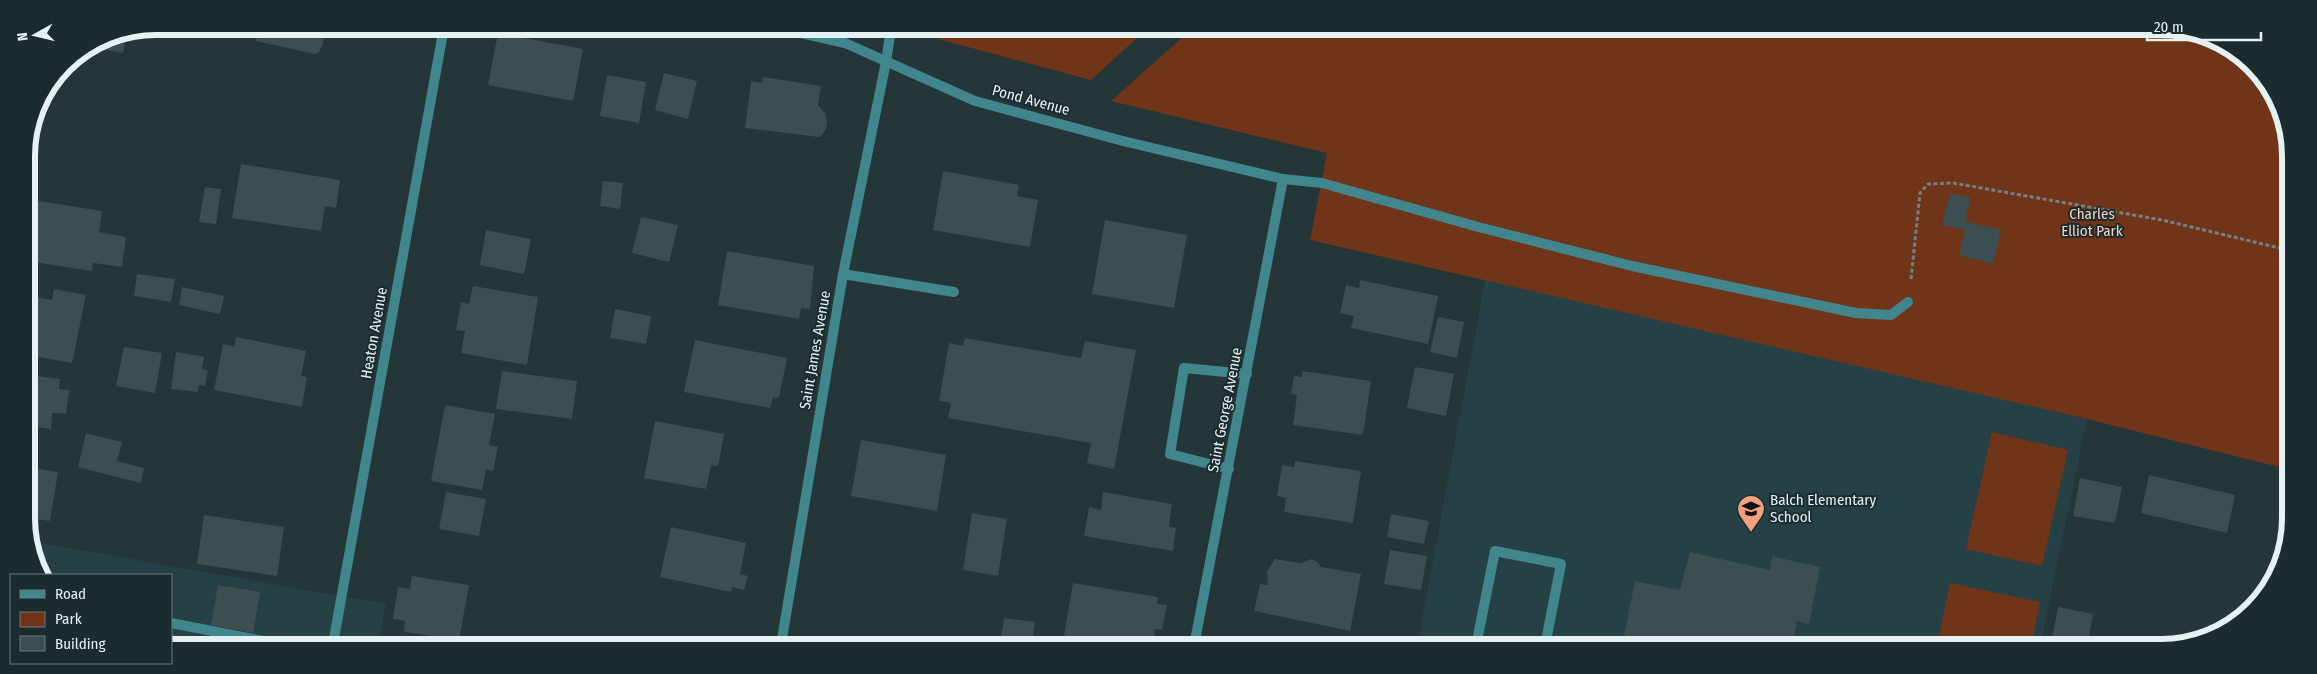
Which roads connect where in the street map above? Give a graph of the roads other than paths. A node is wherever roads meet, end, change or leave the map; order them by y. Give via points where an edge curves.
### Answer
1 (443, 35) edge
2 (810, 35) edge
3 (890, 35) edge
4 (886, 62) junction
5 (1283, 179) junction
6 (844, 274) junction
7 (954, 292) dead end
8 (1908, 302) road end
9 (1247, 374) junction
10 (1228, 470) junction
11 (172, 623) edge
12 (253, 639) edge
13 (334, 639) edge
14 (782, 639) edge
15 (1195, 639) edge
16 (1477, 639) edge
17 (1546, 639) edge

1 - 13 street, Heaton Avenue
2 - 4 street, Pond Avenue via 845,43
3 - 4 street, Saint James Avenue
4 - 5 street, Pond Avenue via 976,101
4 - 6 street, Saint James Avenue
5 - 8 street, Pond Avenue via 1322,183 1622,264 1856,313 1891,315
5 - 9 street, Saint George Avenue
6 - 7 street
6 - 14 street, Saint James Avenue
9 - 10 street, Saint George Avenue
9 - 10 street via 1184,368 1170,454
10 - 15 street, Saint George Avenue
11 - 12 street
16 - 17 street via 1494,551 1561,564

